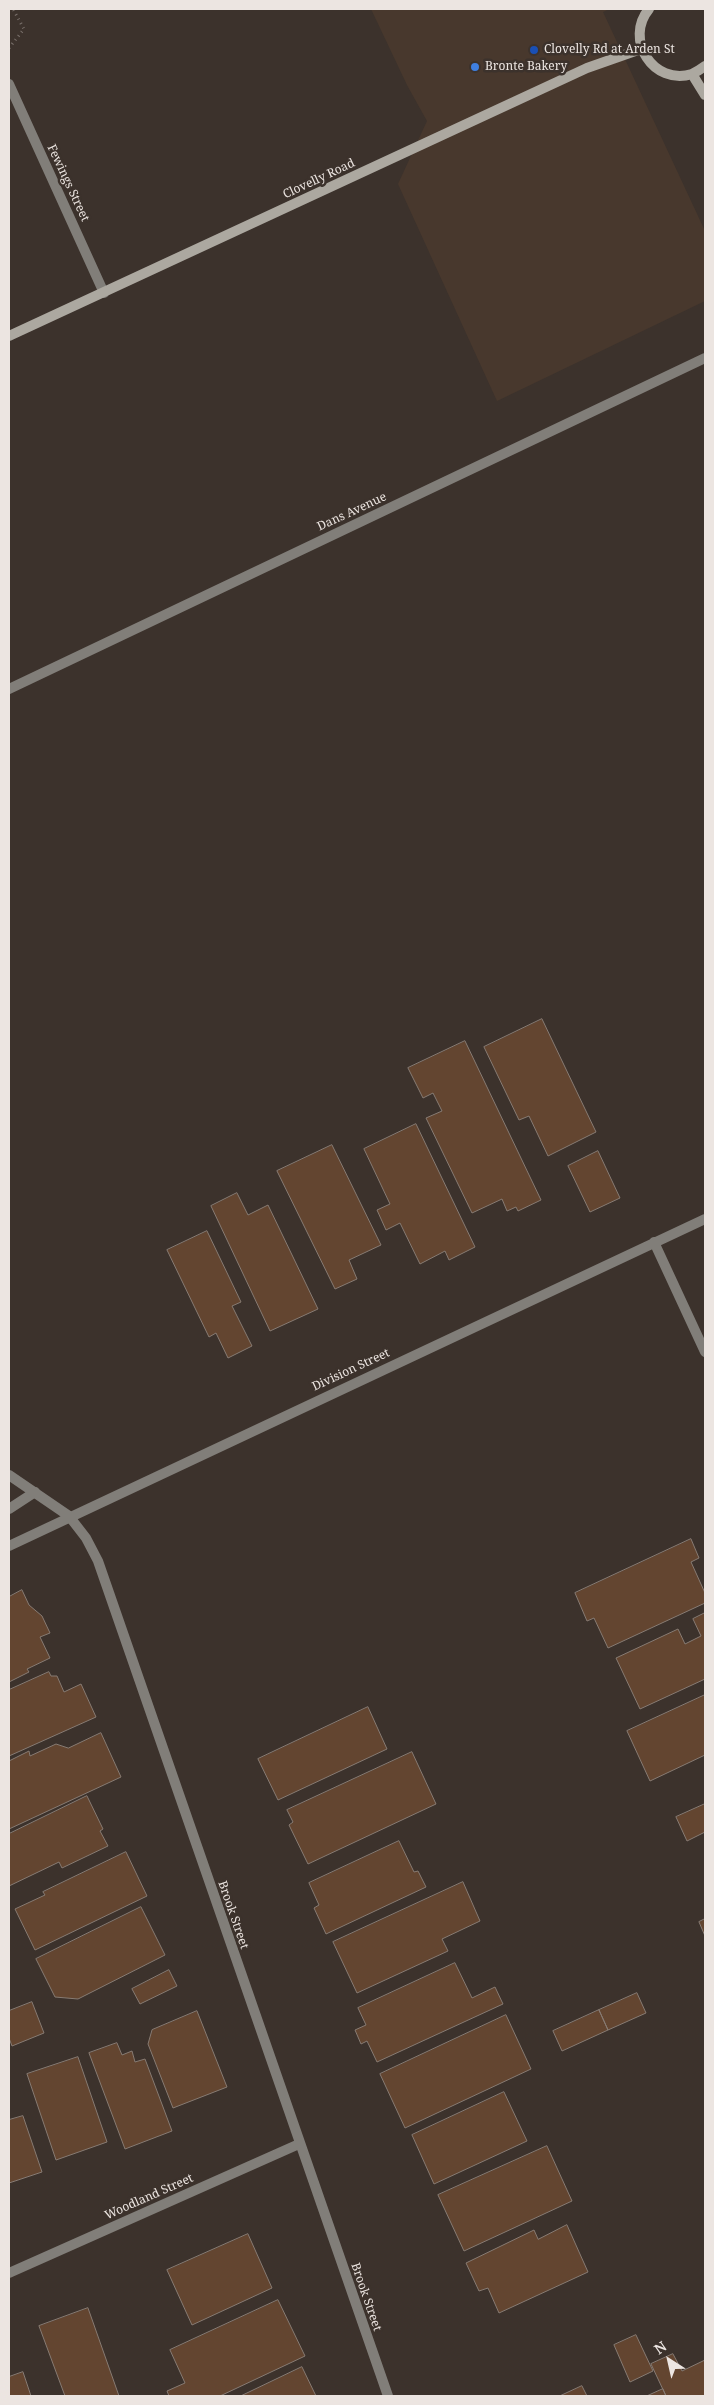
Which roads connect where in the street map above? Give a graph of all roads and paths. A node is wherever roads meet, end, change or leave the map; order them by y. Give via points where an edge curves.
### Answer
1 (13, 9) edge
2 (649, 9) edge
3 (9, 48) edge
4 (641, 49) junction
5 (705, 66) edge
6 (692, 74) junction
7 (9, 84) edge
8 (705, 95) edge
9 (104, 292) junction
10 (9, 336) edge
11 (705, 358) edge
12 (9, 690) edge
13 (705, 1219) edge
14 (654, 1242) junction
15 (705, 1352) edge
16 (9, 1475) edge
17 (35, 1492) junction
18 (9, 1509) edge
19 (69, 1516) junction
20 (9, 1546) edge
21 (299, 2144) junction
22 (9, 2273) edge
23 (388, 2396) edge

1 - 3 path via 24,29
2 - 4 street via 641,22
4 - 6 street via 656,68 680,76
4 - 9 street, Clovelly Road via 587,68
5 - 6 street
6 - 8 street
7 - 9 street, Fewings Street
9 - 10 street, Clovelly Road
11 - 12 street, Dans Avenue
13 - 14 street, Division Street
14 - 15 street
14 - 19 street, Division Street
16 - 17 street, Brook Street
17 - 18 street
17 - 19 street, Brook Street
19 - 20 street, Division Street
19 - 21 street, Brook Street via 86,1538 98,1562
21 - 22 street, Woodland Street
21 - 23 street, Brook Street

